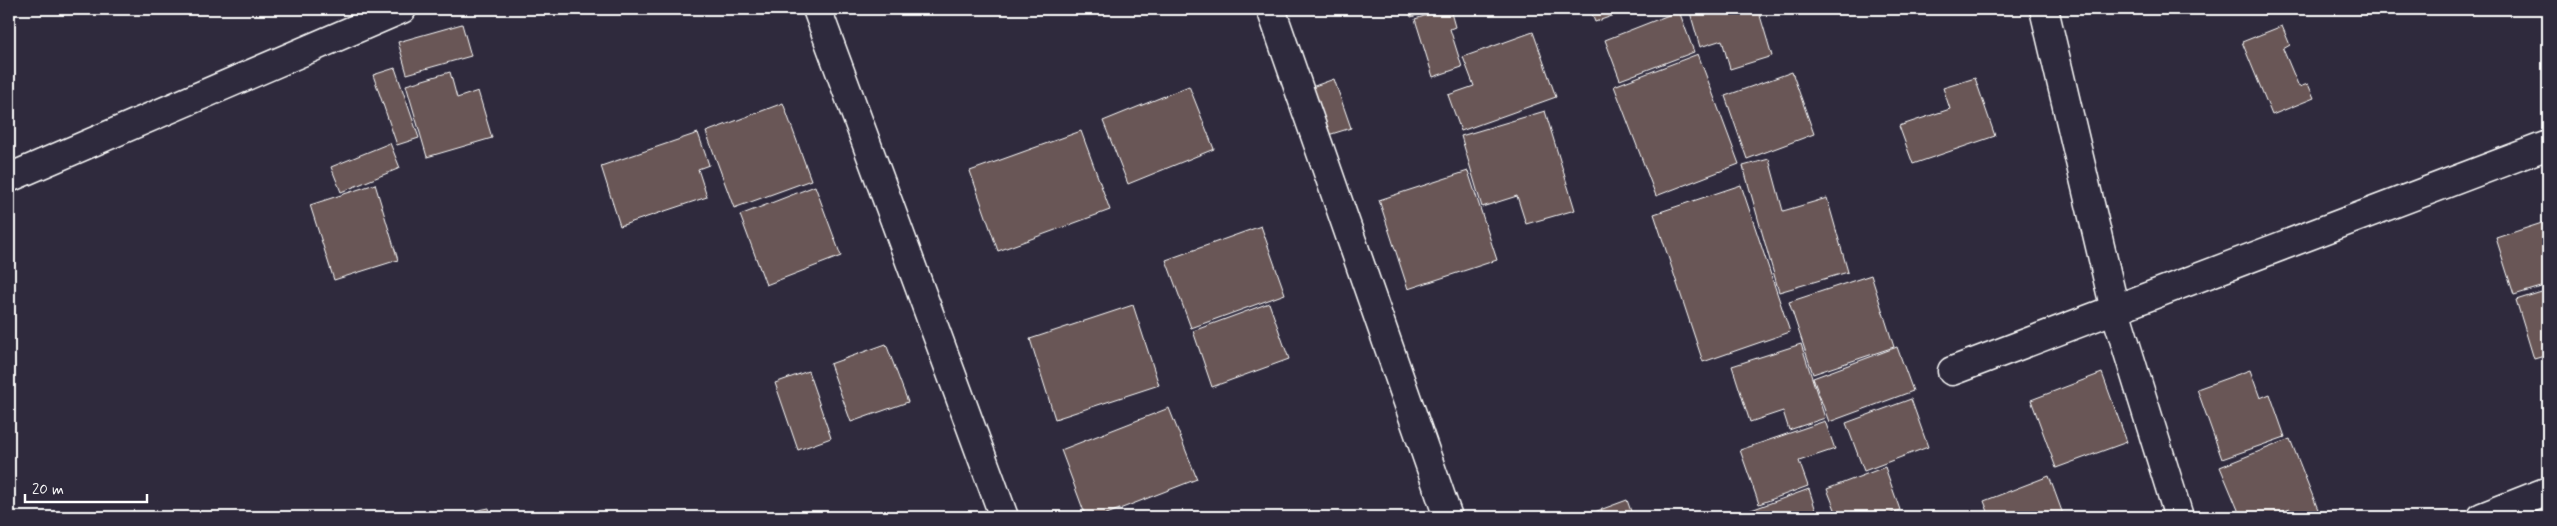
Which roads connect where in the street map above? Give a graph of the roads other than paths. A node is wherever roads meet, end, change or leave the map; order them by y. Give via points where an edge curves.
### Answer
1 (402, 9) edge
2 (817, 9) edge
3 (1271, 9) edge
4 (2044, 9) edge
5 (2548, 146) edge
6 (9, 178) edge
7 (2115, 310) junction
8 (1952, 371) dead end
9 (2548, 492) edge
10 (1004, 517) edge
11 (1448, 517) edge
12 (2179, 517) edge
13 (2482, 517) edge

1 - 6 street
2 - 10 street
3 - 11 street
4 - 7 street
5 - 7 street
7 - 8 street
7 - 12 street
9 - 13 street

